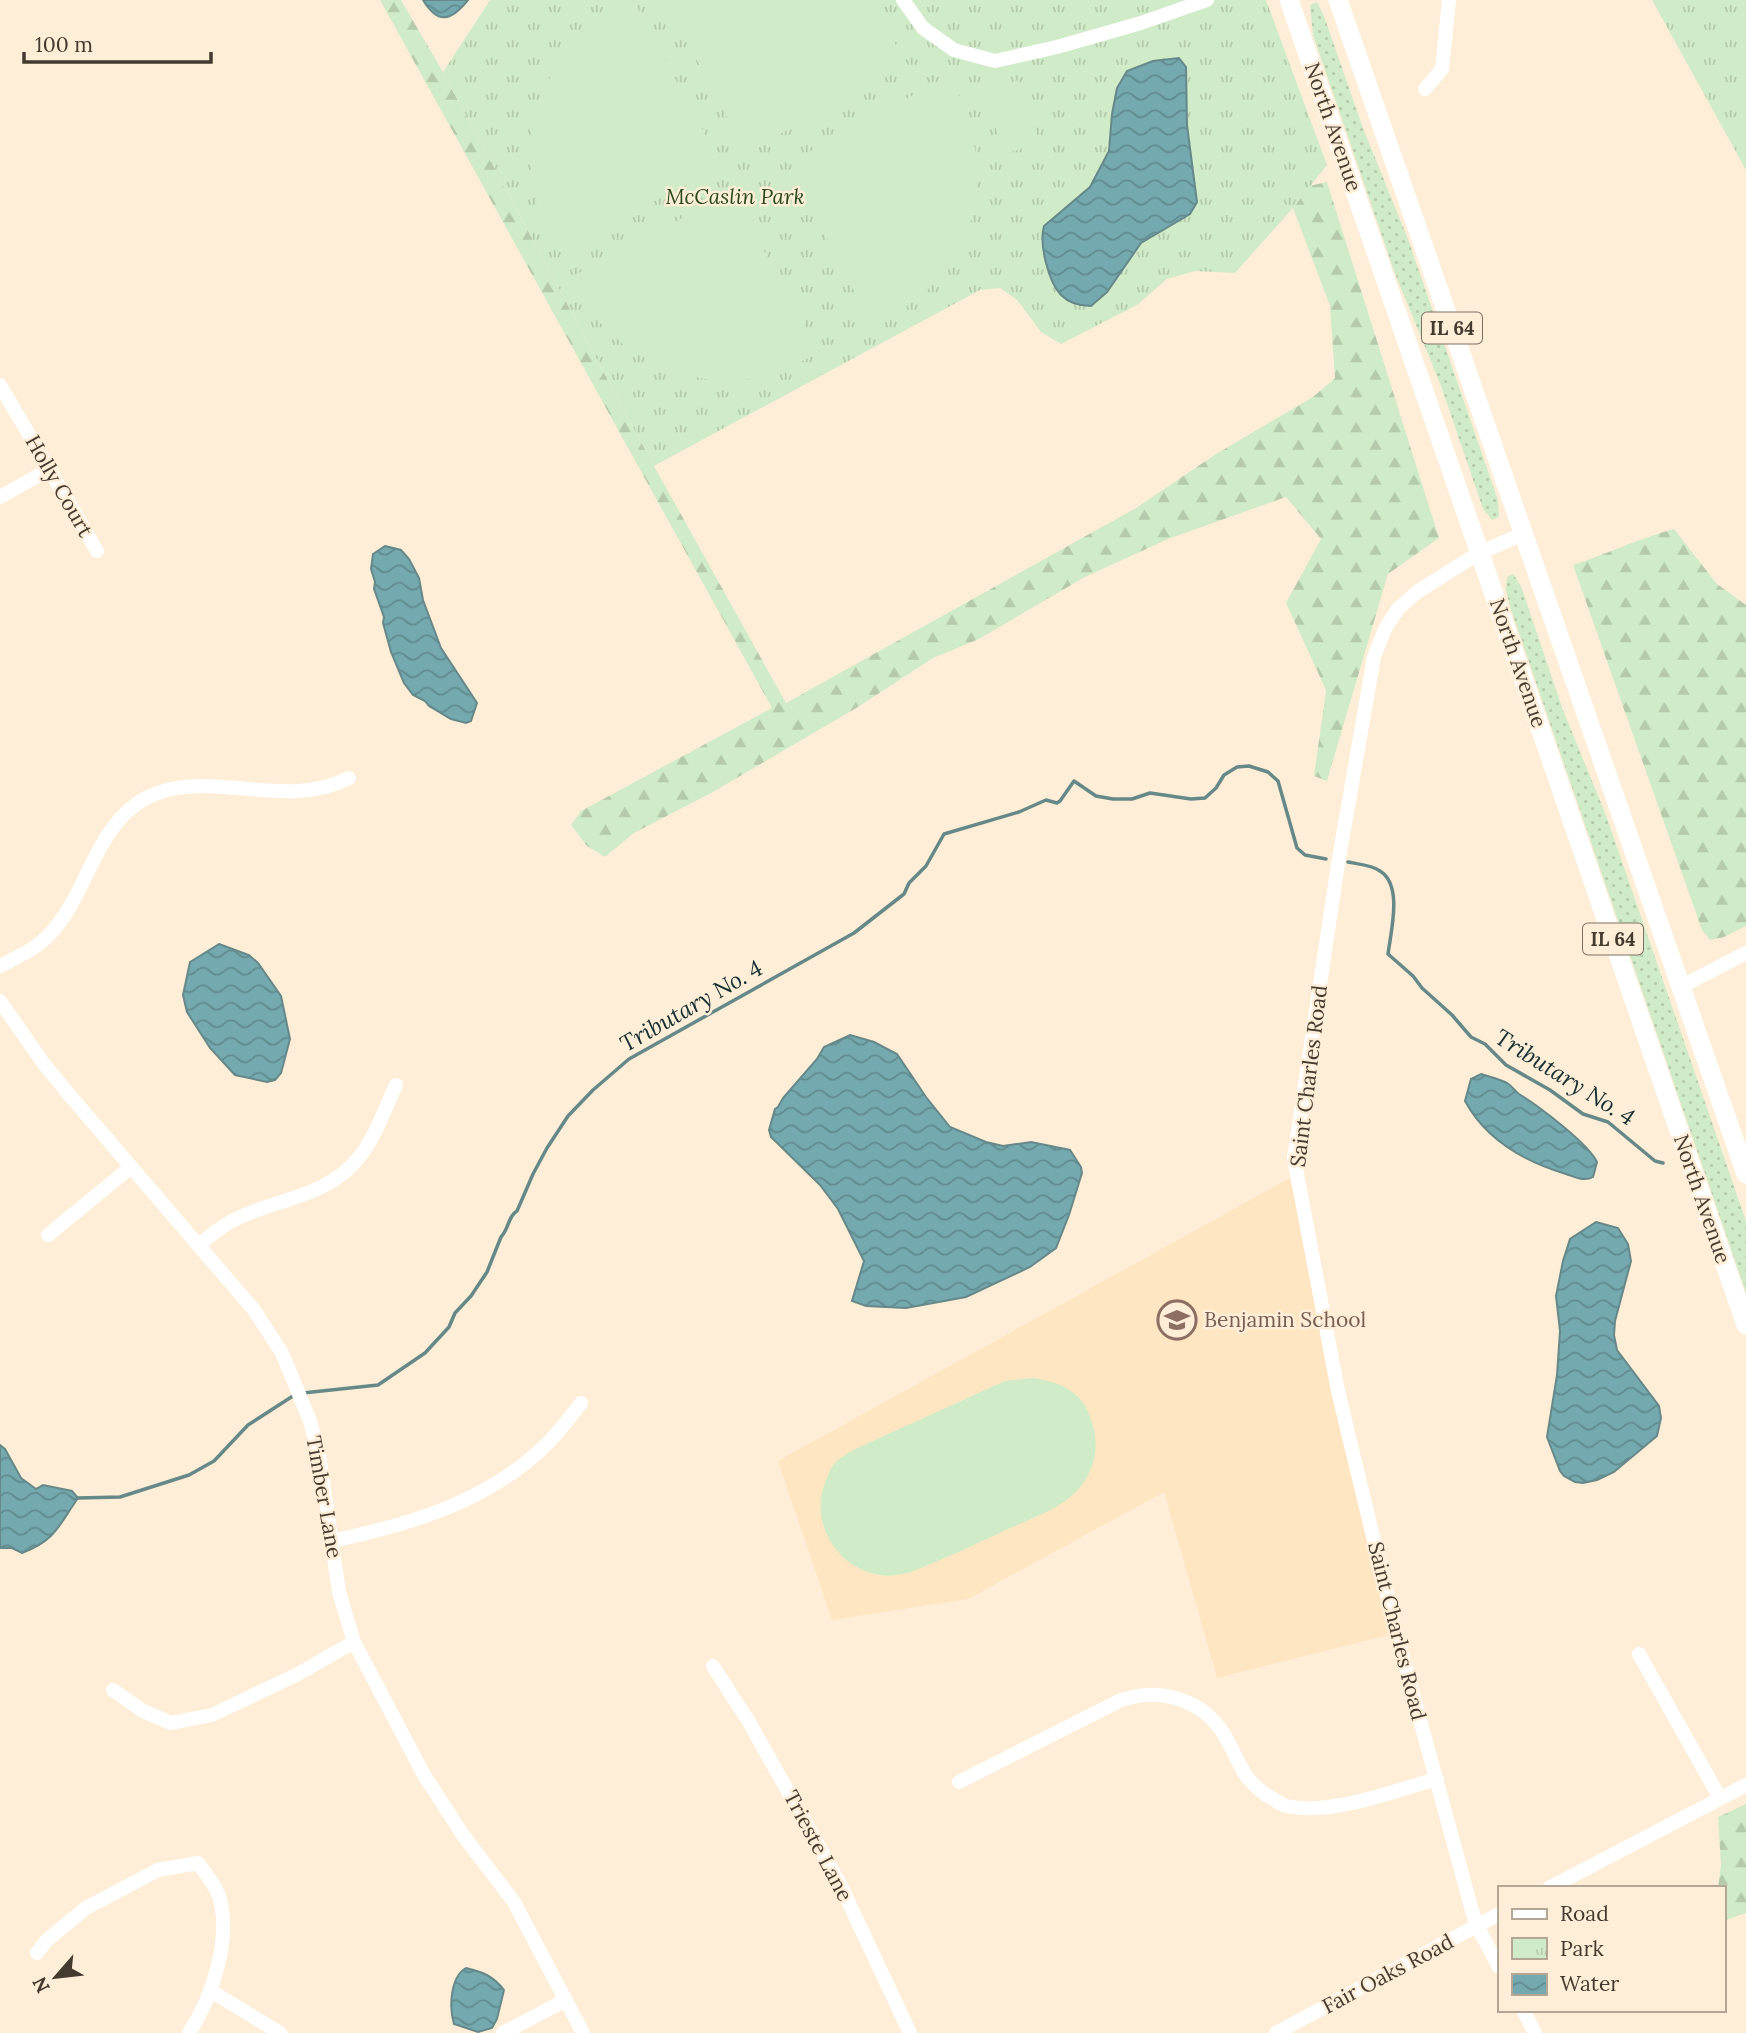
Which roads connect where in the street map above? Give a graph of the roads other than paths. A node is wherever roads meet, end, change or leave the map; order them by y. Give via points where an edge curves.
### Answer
1 (903, 0) edge
2 (1207, 0) edge
3 (1289, 0) edge
4 (1338, 0) edge
5 (1449, 0) edge
6 (1425, 89) dead end
7 (0, 385) edge
8 (50, 469) junction
9 (0, 497) edge
10 (1523, 534) junction
11 (97, 551) dead end
12 (1479, 553) junction
13 (349, 778) dead end
14 (1746, 953) edge
15 (0, 966) edge
16 (1682, 986) junction
17 (0, 1000) edge
18 (396, 1084) dead end
19 (131, 1167) junction
20 (1746, 1174) edge
21 (48, 1235) dead end
22 (198, 1245) junction
23 (1746, 1325) edge
24 (581, 1404) dead end
25 (332, 1541) junction
26 (354, 1642) junction
27 (1639, 1654) dead end
28 (713, 1667) dead end
29 (113, 1690) dead end
30 (1437, 1779) junction
31 (959, 1782) dead end
32 (1746, 1785) edge
33 (1720, 1798) junction
34 (1553, 1886) edge
35 (1498, 1915) edge
36 (1477, 1926) junction
37 (37, 1953) dead end
38 (1498, 1965) edge
39 (211, 1991) junction
40 (566, 2000) junction
41 (1524, 2012) edge
42 (189, 2033) edge
43 (280, 2033) edge
44 (503, 2033) edge
45 (583, 2033) edge
46 (909, 2033) edge
47 (1276, 2033) edge
48 (1535, 2033) edge

1 - 2 street via 923,28 954,50 995,61 1141,23
3 - 12 main road, North Avenue / IL 64
4 - 10 main road, IL 64
5 - 6 street via 1442,69
7 - 8 street, Holly Court
8 - 9 street
8 - 11 street, Holly Court
10 - 12 street, Saint Charles Road
10 - 16 main road, IL 64
12 - 23 main road, North Avenue / IL 64
12 - 30 street, Saint Charles Road via 1398,609 1374,657 1294,1158 1338,1391
13 - 15 street via 308,791 185,787 145,798 114,826 48,937
14 - 16 street
16 - 20 main road, IL 64
17 - 19 street, Timber Lane via 44,1064
18 - 22 street via 368,1145 347,1171 312,1192 240,1217
19 - 21 street
19 - 22 street, Timber Lane
22 - 25 street, Timber Lane via 254,1311 282,1353 310,1421
24 - 25 street via 538,1451 477,1493 414,1521
25 - 26 street, Timber Lane via 338,1592
26 - 29 street via 212,1715 171,1723
26 - 40 street, Timber Lane via 424,1776 514,1902
27 - 33 street
28 - 46 street, Trieste Lane via 749,1721 840,1884
30 - 31 street via 1330,1808 1283,1805 1251,1783 1222,1732 1205,1713 1177,1697 1151,1695 1119,1701
30 - 36 street, Saint Charles Road
32 - 33 street
33 - 34 street
35 - 36 street, Fair Oaks Road
36 - 38 street, Saint Charles Road
36 - 47 street, Fair Oaks Road
37 - 39 street via 86,1908 158,1871 198,1863 220,1904 222,1941
39 - 42 street
39 - 43 street
40 - 44 street
40 - 45 street, Timber Lane
41 - 48 street

